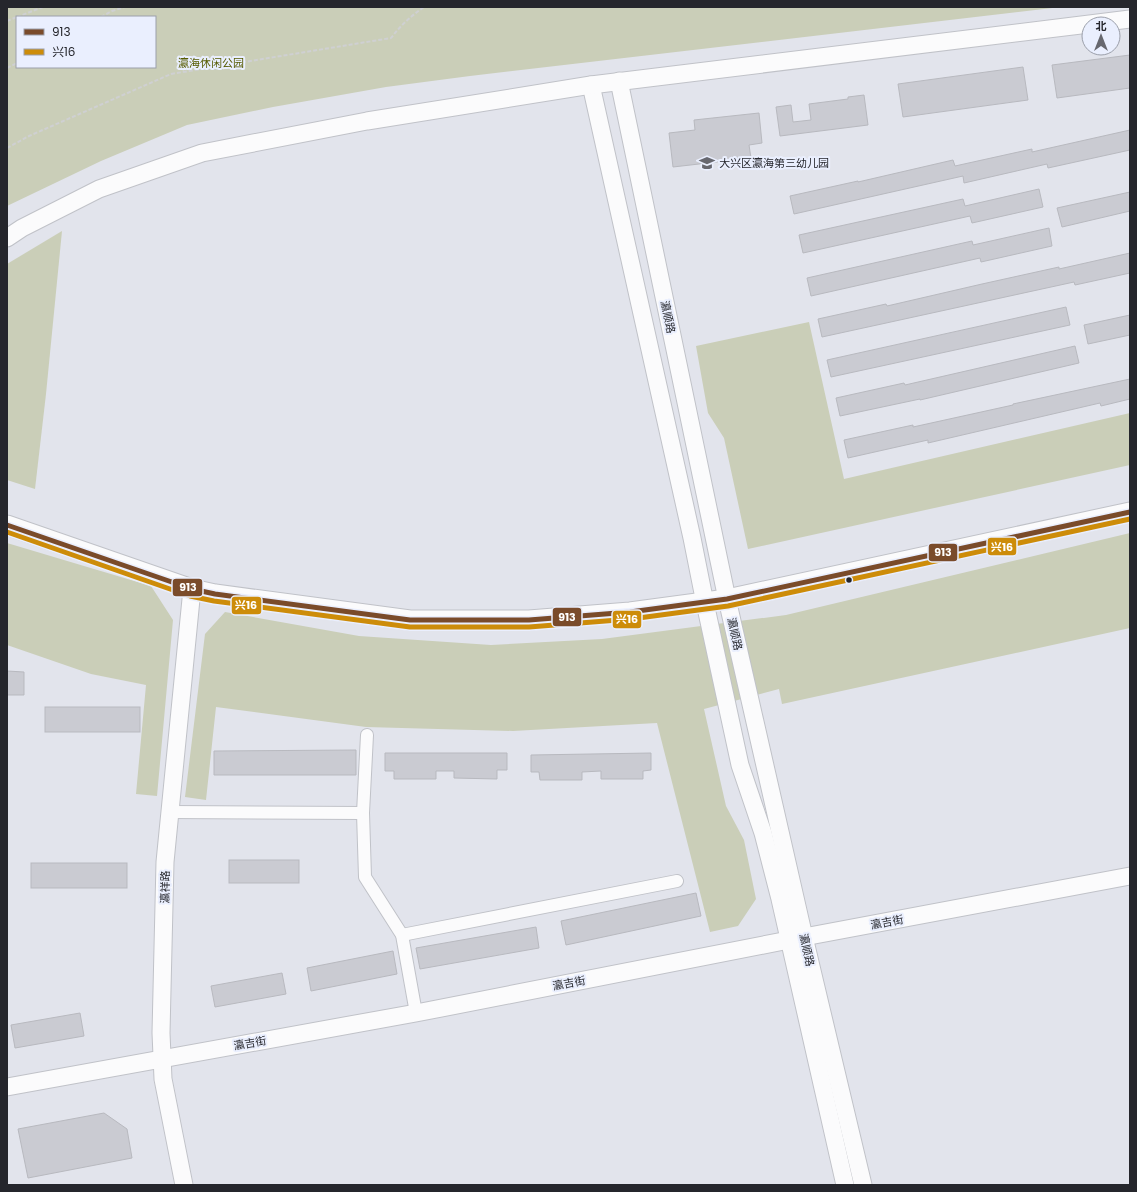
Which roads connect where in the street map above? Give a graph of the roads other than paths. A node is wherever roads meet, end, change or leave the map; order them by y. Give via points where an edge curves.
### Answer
1 (1130, 18) edge
2 (619, 81) junction
3 (591, 85) junction
4 (7, 238) edge
5 (1130, 512) edge
6 (7, 525) edge
7 (192, 589) junction
8 (727, 599) junction
9 (705, 603) junction
10 (367, 735) dead end
11 (170, 812) junction
12 (363, 813) junction
13 (1130, 876) edge
14 (677, 881) dead end
15 (402, 935) junction
16 (796, 939) junction
17 (416, 1013) junction
18 (162, 1059) junction
19 (7, 1087) edge
20 (184, 1185) edge
21 (845, 1185) edge
22 (863, 1185) edge

1 - 2 street
2 - 3 street
2 - 8 street, 瀛顺路
3 - 4 street via 367,121 202,153 99,189
3 - 9 street, 瀛顺路
5 - 8 main road
6 - 7 main road
7 - 9 main road via 410,620 529,620
7 - 11 street, 瀛祥路
8 - 9 main road
8 - 16 street, 瀛顺路
9 - 16 street, 瀛顺路 via 740,765
10 - 12 street
11 - 12 street
11 - 18 street, 瀛祥路 via 165,862
12 - 15 street via 365,877
13 - 16 street, 瀛吉街
14 - 15 street
15 - 17 street
16 - 17 street, 瀛吉街
16 - 21 street, 瀛顺路
16 - 22 street, 瀛顺路
17 - 18 street, 瀛吉街
18 - 19 street, 瀛吉街
18 - 20 street, 瀛祥路 via 163,1079

